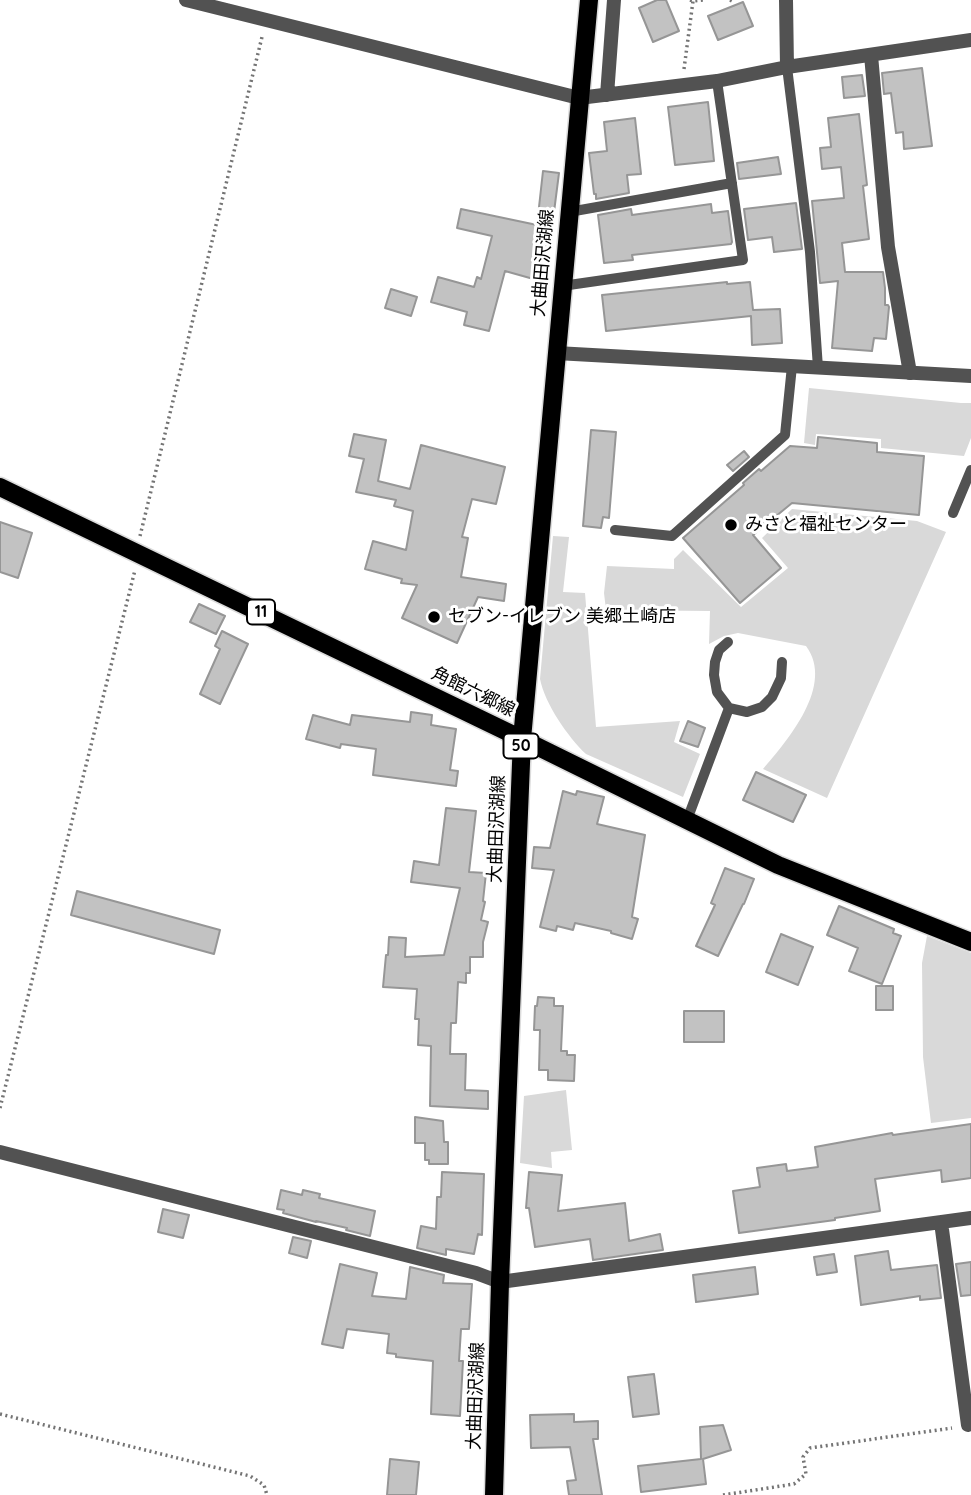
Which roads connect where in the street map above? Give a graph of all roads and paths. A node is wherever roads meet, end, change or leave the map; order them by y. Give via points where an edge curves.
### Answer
1 (186, 0) edge
2 (589, 0) edge
3 (614, 0) edge
4 (702, 0) edge
5 (786, 0) edge
6 (692, 1) edge
7 (266, 20) junction
8 (971, 40) edge
9 (871, 55) junction
10 (787, 67) junction
11 (718, 81) junction
12 (682, 86) junction
13 (607, 95) junction
14 (579, 99) junction
15 (732, 183) junction
16 (569, 212) junction
17 (562, 286) junction
18 (556, 353) junction
19 (792, 366) junction
20 (818, 368) junction
21 (910, 373) junction
22 (971, 376) edge
23 (971, 470) edge
24 (0, 487) edge
25 (953, 513) dead end
26 (615, 530) dead end
27 (138, 552) junction
28 (728, 642) dead end
29 (782, 662) dead end
30 (729, 708) junction
31 (522, 738) junction
32 (687, 820) junction
33 (971, 942) edge
34 (0, 1108) edge
35 (0, 1152) edge
36 (971, 1218) edge
37 (941, 1222) junction
38 (500, 1282) junction
39 (0, 1414) edge
40 (968, 1425) joint
41 (267, 1495) edge
42 (495, 1495) edge
43 (723, 1495) edge

1 - 7 street
2 - 14 main road, 大曲田沢湖線 / 50
3 - 13 street
4 - 6 path
5 - 10 street
6 - 12 path
7 - 14 street
7 - 27 path
8 - 9 street
9 - 10 street
9 - 21 street via 887,247
10 - 11 street
10 - 20 lane via 810,252
11 - 12 street
11 - 15 lane
12 - 13 street
13 - 14 street
14 - 16 main road, 大曲田沢湖線 / 50
15 - 16 lane
15 - 17 lane via 743,260
16 - 17 main road, 大曲田沢湖線 / 50
17 - 18 main road, 大曲田沢湖線 / 50
18 - 19 street
18 - 31 main road, 大曲田沢湖線 / 50
19 - 20 street
19 - 26 lane via 785,435 672,536
20 - 21 street
21 - 22 street
23 - 25 lane
24 - 27 main road, 角館六郷線 / 11
27 - 31 main road, 角館六郷線 / 11
27 - 34 path
28 - 30 lane via 719,650 714,675 717,692
29 - 30 lane via 781,678 762,707 747,712
30 - 32 lane
31 - 32 main road, 角館六郷線 / 11
31 - 38 main road, 大曲田沢湖線 / 50
32 - 33 main road, 角館六郷線 / 11 via 778,865
35 - 38 street via 477,1272
36 - 37 street
37 - 38 street
37 - 40 street
38 - 42 main road, 大曲田沢湖線 / 50
39 - 41 path via 250,1476 264,1485
40 - 43 path via 810,1448 803,1457 806,1474 794,1484

